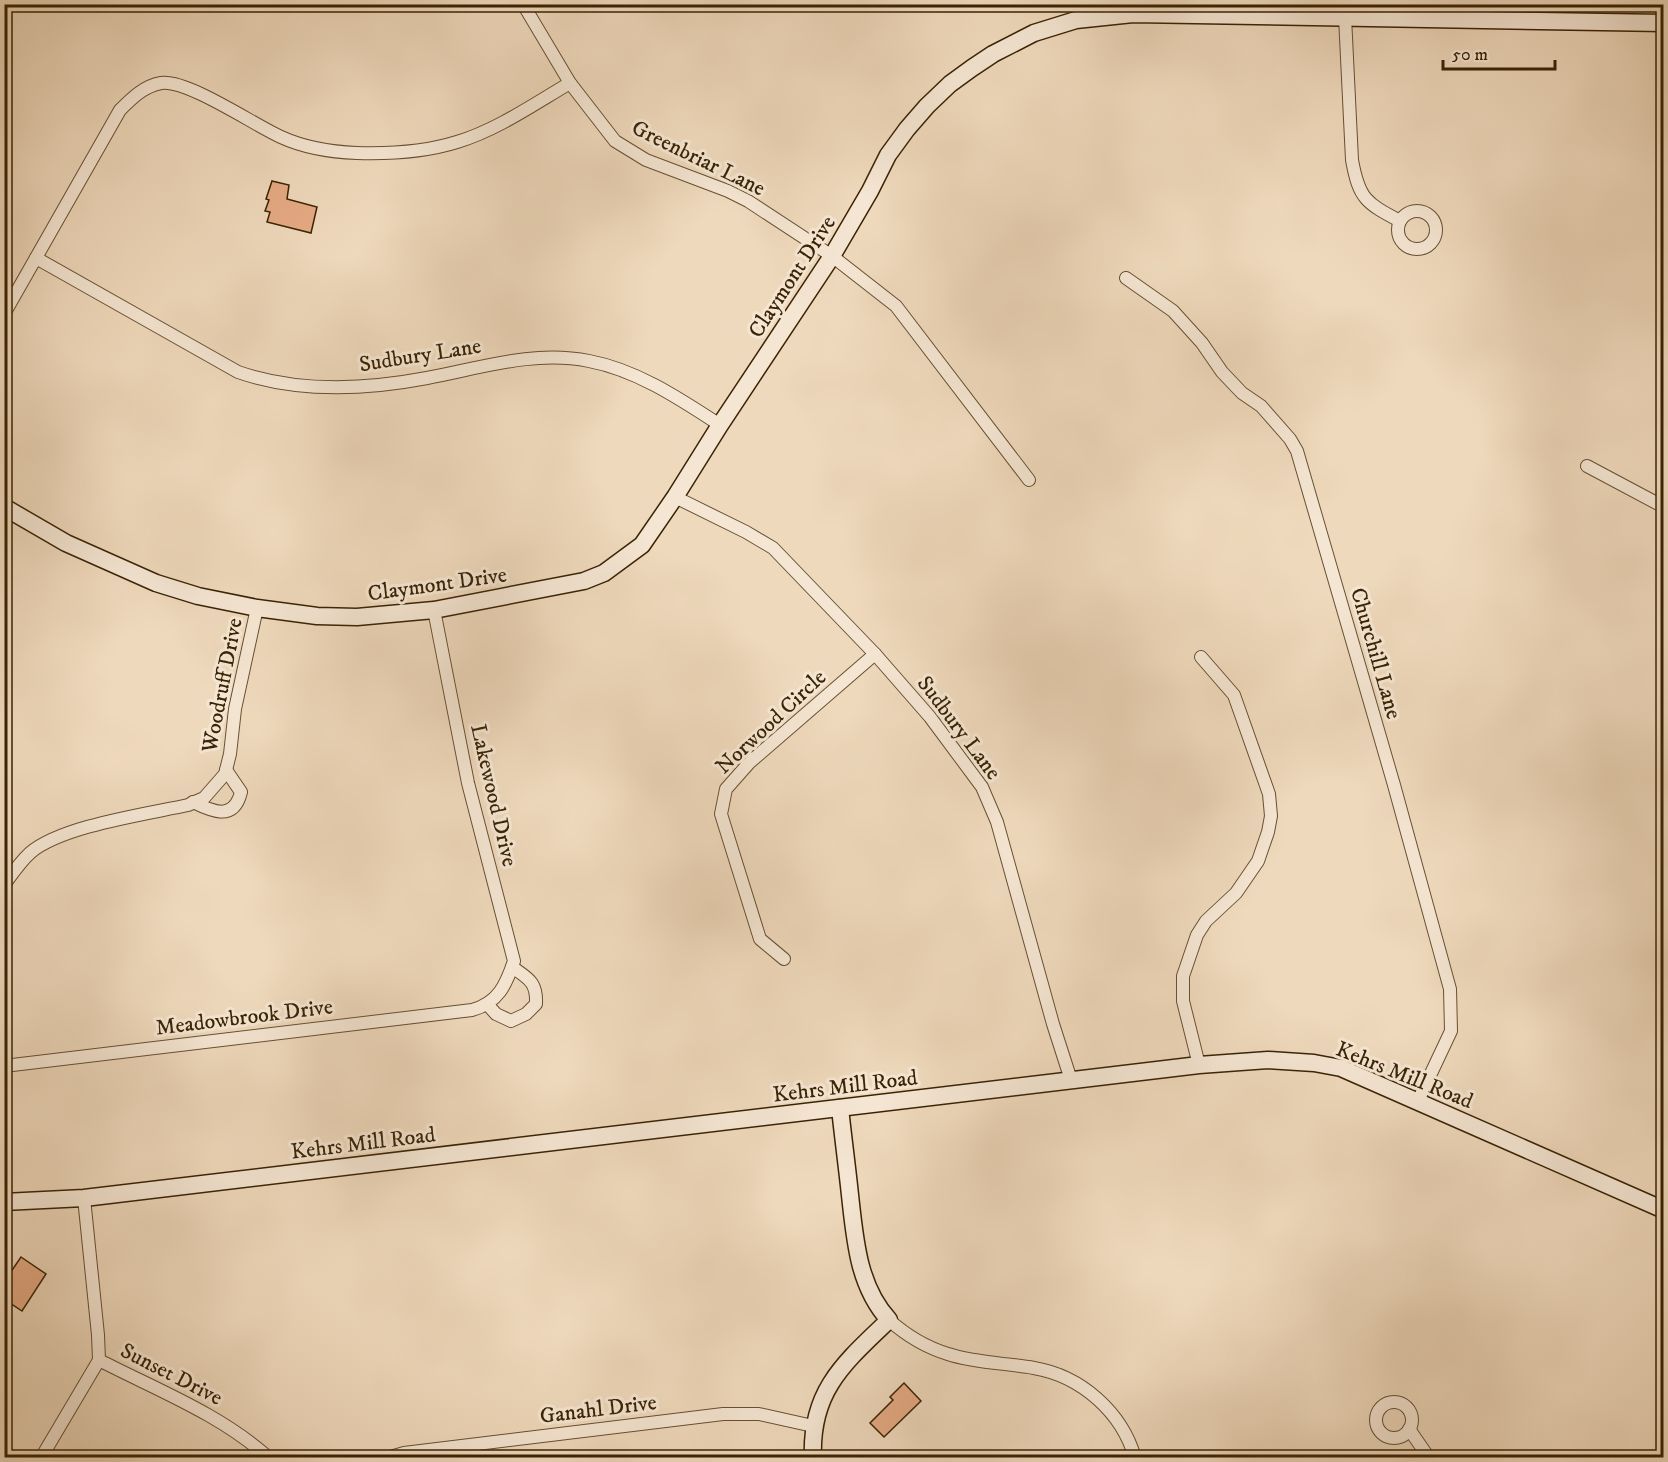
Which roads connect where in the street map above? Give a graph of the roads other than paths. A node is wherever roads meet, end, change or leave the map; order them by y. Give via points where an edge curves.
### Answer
1 (523, 4) edge
2 (1148, 9) edge
3 (1345, 17) junction
4 (1664, 23) edge
5 (570, 82) junction
6 (1400, 221) dead end
7 (832, 256) junction
8 (36, 258) junction
9 (1126, 278) dead end
10 (4, 314) edge
11 (720, 424) junction
12 (1587, 466) dead end
13 (1029, 480) dead end
14 (675, 497) junction
15 (4, 507) edge
16 (1664, 507) edge
17 (257, 608) junction
18 (434, 610) junction
19 (874, 654) junction
20 (1201, 657) dead end
21 (226, 770) junction
22 (192, 802) junction
23 (4, 885) edge
24 (784, 959) dead end
25 (512, 967) junction
26 (504, 988) joint
27 (487, 1004) junction
28 (1199, 1065) junction
29 (4, 1066) edge
30 (1071, 1080) junction
31 (1418, 1101) junction
32 (840, 1108) junction
33 (84, 1198) junction
34 (4, 1202) edge
35 (1664, 1210) edge
36 (889, 1320) junction
37 (99, 1360) junction
38 (813, 1426) junction
39 (1409, 1430) dead end
40 (41, 1458) edge
41 (269, 1458) edge
42 (387, 1458) edge
43 (813, 1458) edge
44 (1135, 1458) edge
45 (1429, 1458) edge

1 - 5 street, Greenbriar Lane
2 - 3 street, Claymont Drive
2 - 7 street, Claymont Drive via 1055,25 993,54 950,84 888,155
3 - 4 street, Claymont Drive
3 - 6 street via 1354,175 1365,199
5 - 7 street, Greenbriar Lane via 615,141 630,152 748,201
5 - 8 street via 508,119 457,142 385,153 315,148 283,138 190,88 163,83 147,87 120,110
7 - 11 street, Claymont Drive
7 - 13 street, Greenbriar Lane via 896,306
8 - 10 street
8 - 11 street, Sudbury Lane via 238,372 258,379 308,387 380,386 516,359 572,358 592,361 650,383
9 - 31 street, Churchill Lane via 1173,311 1222,372 1290,438 1297,452 1450,989 1451,1031
11 - 14 street, Claymont Drive
12 - 16 street
14 - 18 street, Claymont Drive via 642,545 604,573 584,581
14 - 19 street, Sudbury Lane via 772,548
15 - 17 street, Claymont Drive via 66,543 156,583
17 - 18 street, Claymont Drive via 317,616
17 - 21 street, Woodruff Drive
18 - 25 street, Lakewood Drive via 468,783 514,961
19 - 24 street, Norwood Circle via 749,762 726,789 722,814 760,939
19 - 30 street, Sudbury Lane via 930,717 982,787 997,822
20 - 28 street via 1234,696 1269,794 1271,816 1258,861 1236,893 1206,921 1183,976 1183,1001
21 - 22 street, Woodruff Drive via 204,798
21 - 22 street, Woodruff Drive via 241,792 230,811 217,812
22 - 23 street, Woodruff Drive via 53,838 31,852
25 - 26 street, Lakewood Drive
25 - 27 street via 532,981 536,1004 511,1021
26 - 27 street, Meadowbrook Drive
27 - 29 street, Meadowbrook Drive via 472,1010
28 - 30 street, Kehrs Mill Road
28 - 31 street, Kehrs Mill Road via 1268,1060 1314,1063 1341,1068
30 - 32 street, Kehrs Mill Road
31 - 35 street, Kehrs Mill Road
32 - 33 street, Kehrs Mill Road
32 - 36 street via 857,1250 872,1296
33 - 34 street, Kehrs Mill Road
33 - 37 street, Sunset Drive
36 - 38 street via 829,1384
36 - 44 street via 917,1342 949,1355 1037,1368 1063,1376 1104,1403 1131,1442
37 - 40 street
37 - 41 street, Sunset Drive via 213,1417
38 - 42 street, Ganahl Drive via 759,1414 723,1414
38 - 43 street
39 - 45 street

